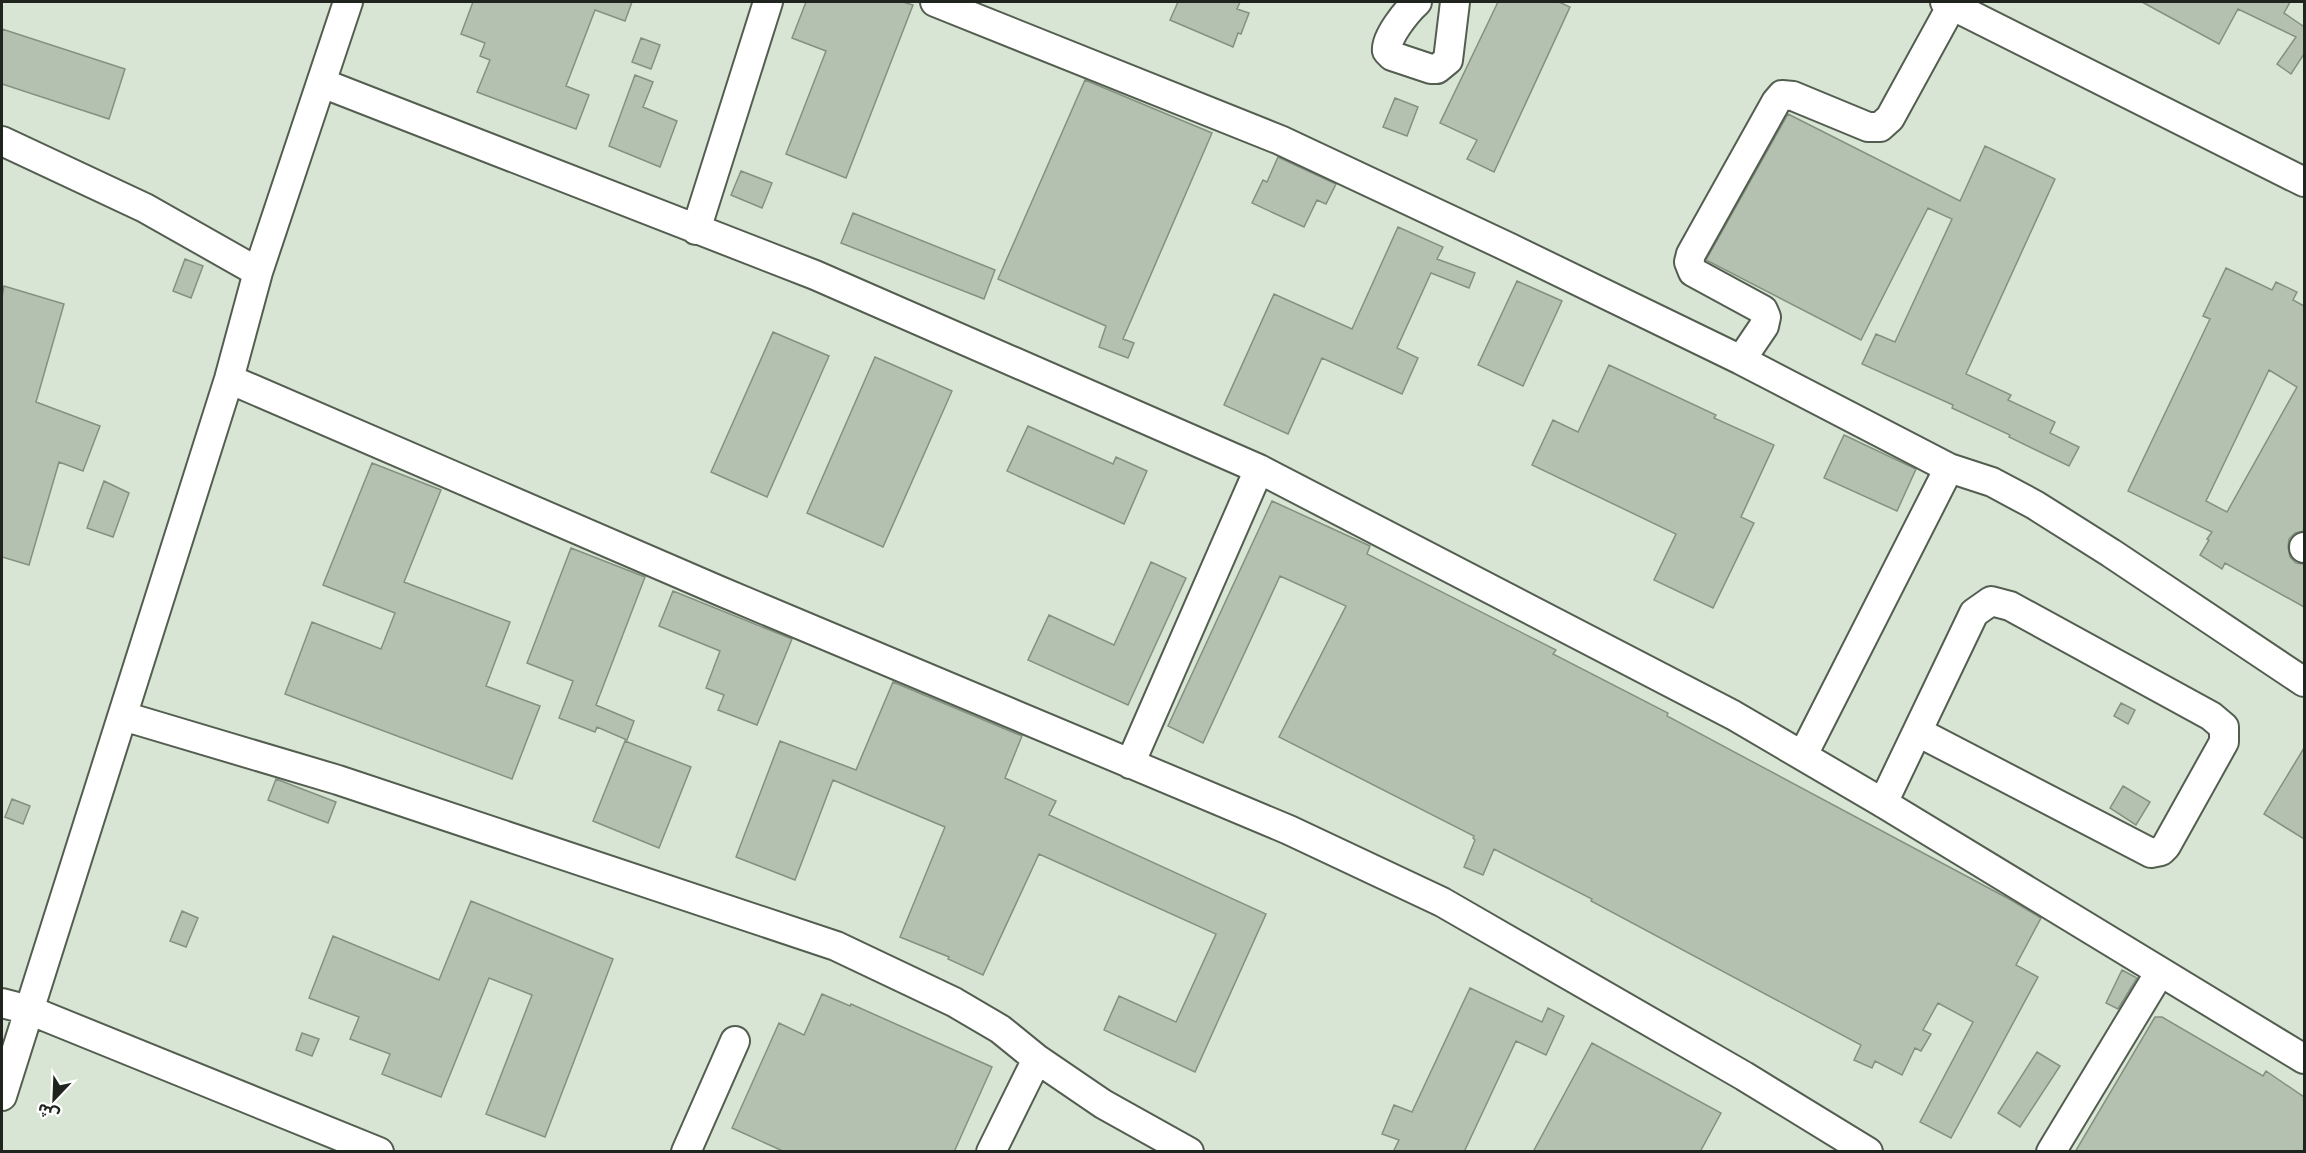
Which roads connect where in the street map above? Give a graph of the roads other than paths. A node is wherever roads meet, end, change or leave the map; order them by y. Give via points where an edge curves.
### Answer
1 (348, 2) edge
2 (768, 2) edge
3 (935, 2) edge
4 (1417, 2) edge
5 (1455, 2) edge
6 (1949, 3) edge
7 (322, 83) junction
8 (2, 141) edge
9 (2304, 182) edge
10 (696, 230) junction
11 (258, 272) junction
12 (1741, 360) junction
13 (229, 379) junction
14 (1949, 468) junction
15 (1259, 469) junction
16 (2304, 682) edge
17 (123, 716) junction
18 (1918, 732) junction
19 (1803, 755) junction
20 (1130, 764) junction
21 (1883, 803) junction
22 (2160, 972) junction
23 (2, 1003) edge
24 (29, 1010) junction
25 (735, 1041) dead end
26 (1037, 1059) junction
27 (2304, 1059) edge
28 (2, 1096) edge
29 (379, 1152) edge
30 (686, 1152) edge
31 (991, 1152) edge
32 (1189, 1152) edge
33 (1868, 1152) edge
34 (2051, 1152) edge

1 - 7 street
2 - 10 street
3 - 12 street via 1280,140
4 - 5 street via 1388,40 1387,51 1431,69 1448,60
6 - 9 street
6 - 12 street via 1890,118 1880,127 1868,127 1793,96 1782,95 1776,102 1690,254 1693,272 1763,310 1764,326
7 - 10 street
7 - 11 street
8 - 11 street via 145,208
10 - 15 street via 815,275
11 - 13 street
12 - 14 street
13 - 17 street
13 - 20 street
14 - 16 street via 1992,482 2036,504
14 - 19 street
15 - 19 street via 1723,709
15 - 20 street
17 - 24 street
17 - 26 street via 338,780 837,946 954,1002 1000,1029
18 - 18 street via 1974,613 1991,601 2010,606 2211,716 2224,727 2224,742 2166,846 2151,853
18 - 21 street
19 - 21 street
20 - 33 street via 1289,830 1442,902
21 - 22 street
22 - 27 street
22 - 34 street
23 - 24 street
24 - 28 street
24 - 29 street
25 - 30 street
26 - 31 street
26 - 32 street via 1103,1104

